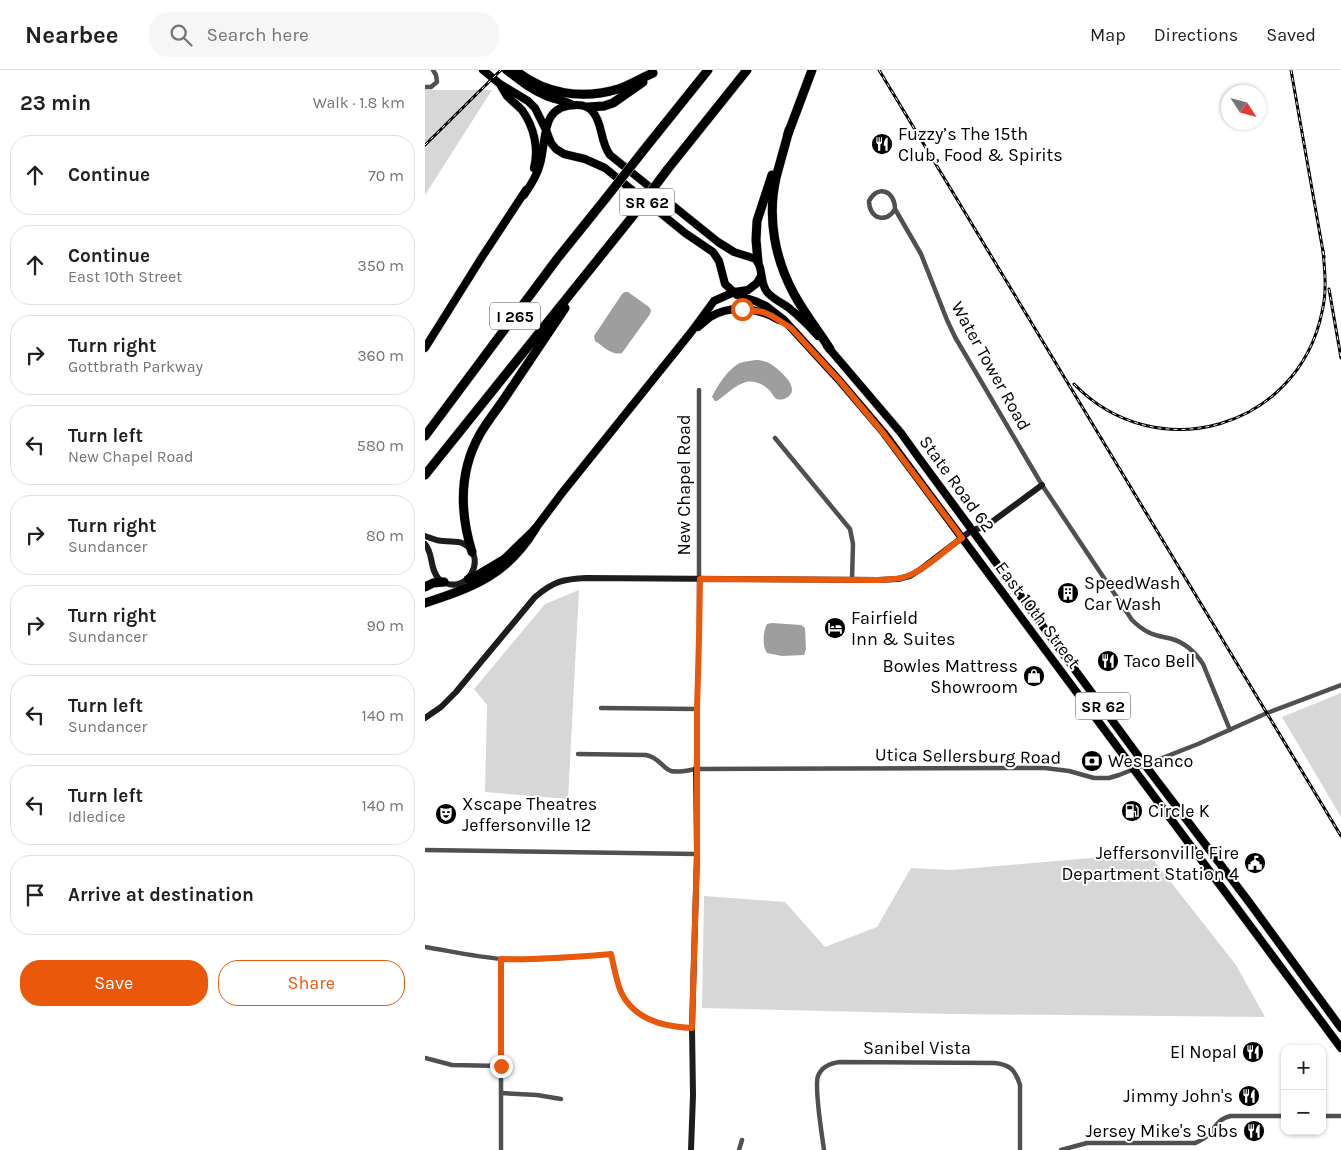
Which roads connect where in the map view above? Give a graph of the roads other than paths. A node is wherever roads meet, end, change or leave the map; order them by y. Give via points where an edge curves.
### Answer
1 (433, 70) edge
2 (483, 70) edge
3 (506, 70) edge
4 (515, 70) edge
5 (708, 70) edge
6 (747, 70) edge
7 (812, 70) edge
8 (655, 72) edge
9 (500, 84) junction
10 (425, 87) edge
11 (573, 105) junction
12 (588, 107) junction
13 (546, 130) junction
14 (789, 130) junction
15 (524, 195) junction
16 (895, 209) junction
17 (758, 262) junction
18 (588, 272) junction
19 (761, 276) junction
20 (737, 294) junction
21 (791, 328) junction
22 (692, 331) junction
23 (425, 348) edge
24 (830, 349) junction
25 (699, 390) dead end
26 (425, 436) edge
27 (775, 438) dead end
28 (425, 475) edge
29 (1042, 485) junction
30 (535, 528) junction
31 (972, 530) junction
32 (425, 536) edge
33 (962, 538) junction
34 (425, 544) edge
35 (472, 552) junction
36 (468, 579) junction
37 (700, 579) junction
38 (852, 580) junction
39 (444, 582) junction
40 (425, 587) edge
41 (425, 603) edge
42 (1341, 685) edge
43 (601, 708) dead end
44 (697, 709) junction
45 (425, 718) edge
46 (1230, 730) junction
47 (577, 754) dead end
48 (1145, 765) junction
49 (696, 769) junction
50 (1135, 770) junction
51 (425, 850) edge
52 (697, 854) junction
53 (425, 947) edge
54 (501, 959) junction
55 (692, 1028) junction
56 (1341, 1028) edge
57 (1341, 1048) edge
58 (425, 1058) edge
59 (501, 1066) junction
60 (501, 1093) junction
61 (561, 1099) dead end
62 (1281, 1116) edge
63 (1326, 1116) edge
64 (1341, 1116) edge
65 (742, 1140) dead end
66 (1100, 1142) junction
67 (1187, 1146) edge
68 (1100, 1149) edge
69 (501, 1150) edge
70 (691, 1150) edge
71 (739, 1150) edge
72 (824, 1150) edge
73 (1020, 1150) edge
74 (1061, 1150) edge

1 - 10 street via 437,82
2 - 9 main road
3 - 11 main road via 531,89
4 - 8 highway via 548,89 580,95 620,88
5 - 26 highway, I 265, bridge via 557,259
6 - 18 highway, I 265, bridge
7 - 14 highway, SR 62
8 - 12 highway via 613,103
9 - 13 main road via 531,104
9 - 15 main road via 528,120 535,141 535,163
11 - 12 main road
11 - 13 main road via 553,113
12 - 17 main road via 597,119 610,155 718,242
13 - 15 main road via 538,170
13 - 20 main road, SR 62 via 556,150 605,168 713,252 725,284
14 - 17 highway via 759,213
14 - 24 highway, SR 62 via 773,194 776,246 793,294
15 - 23 main road
16 - 16 street, Water Tower Road via 887,217 878,217 870,211 869,202 874,194 883,191 893,197
16 - 29 street, Water Tower Road via 921,254 950,327
17 - 19 main road
18 - 28 highway, I 265
18 - 35 highway via 487,422 475,445 466,473 463,500
19 - 20 main road via 751,288
19 - 24 main road via 770,295 797,315
20 - 21 main road, East 10th Street / SR 62 via 766,306
20 - 22 main road via 714,301
21 - 22 main road via 763,312 742,309 718,313
21 - 33 main road, East 10th Street / SR 62 via 884,434
22 - 30 main road
24 - 31 main road, State Road 62 / SR 62 via 901,433
25 - 37 street, New Chapel Road
27 - 38 street via 850,529
29 - 31 street via 985,527
29 - 46 street, Water Tower Road via 1132,620 1150,633 1183,643 1199,657
30 - 36 main road via 504,558
30 - 41 highway via 513,557 489,577 466,590
31 - 33 street
31 - 48 main road, State Road 62 / SR 62
32 - 35 street via 462,543
33 - 38 street via 909,576
33 - 50 main road, East 10th Street / SR 62
34 - 39 street via 435,572
35 - 36 street via 474,567
36 - 39 street via 456,584
37 - 38 street
37 - 44 street, New Chapel Road
37 - 45 street via 570,578 549,586 525,608 456,692
39 - 40 highway
42 - 46 street, Utica Sellersburg Road
43 - 44 street
44 - 49 street, New Chapel Road
46 - 48 street, Utica Sellersburg Road
47 - 49 street, Utica Sellersburg Road via 646,755 657,759 671,771
48 - 50 street, Utica Sellersburg Road
48 - 56 main road, State Road 62 / SR 62
49 - 50 street, Utica Sellersburg Road via 1045,768 1094,778
49 - 52 street, New Chapel Road
50 - 57 main road, East 10th Street / SR 62
51 - 52 street
52 - 55 street, New Chapel Road
53 - 54 street
54 - 55 street via 611,954 621,991 637,1012 654,1022
54 - 59 street
55 - 70 street, New Chapel Road
58 - 59 street via 452,1065
59 - 60 street
60 - 61 street
60 - 69 street
62 - 67 street via 1224,1117 1203,1140
63 - 64 street
65 - 71 street
66 - 67 street
66 - 68 street
66 - 74 street
72 - 73 street, Sanibel Vista via 818,1076 826,1066 840,1062 995,1063 1008,1066 1020,1085

